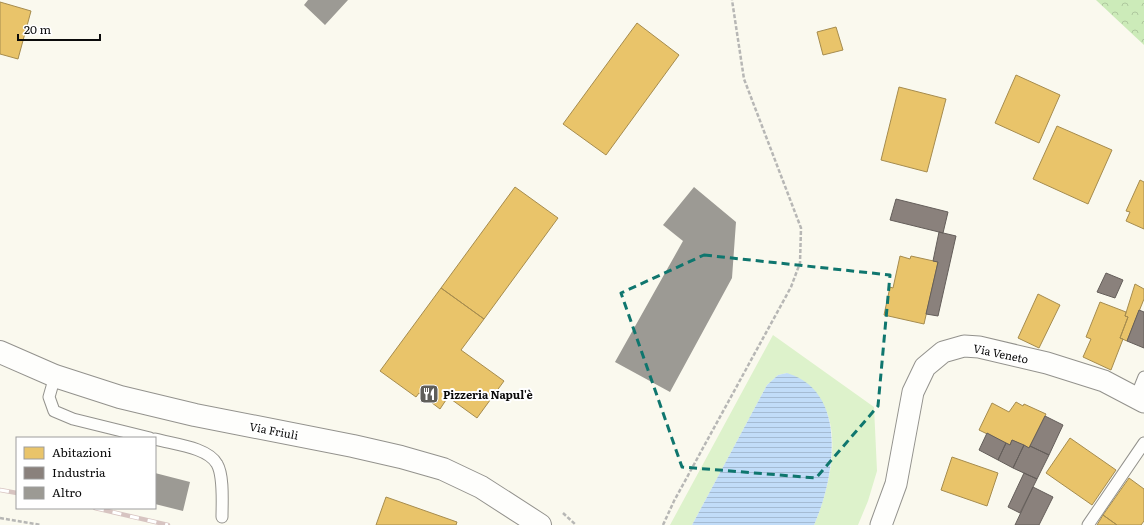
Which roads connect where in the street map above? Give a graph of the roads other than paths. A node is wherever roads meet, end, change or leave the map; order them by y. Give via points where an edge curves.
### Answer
1 (0, 352) edge
2 (55, 376) junction
3 (1144, 377) edge
4 (1140, 400) edge
5 (146, 437) edge
6 (156, 439) edge
7 (1144, 442) edge
8 (222, 517) dead end
9 (540, 525) edge
10 (881, 525) edge
11 (1088, 525) edge

1 - 2 street, Via Friuli
2 - 5 lane via 49,397 54,411 73,419
2 - 9 street, Via Friuli via 120,397 195,415 401,456 443,469 481,487
3 - 4 lane
4 - 10 street, Via Veneto via 1118,387 1077,371 986,348 964,346 943,352 925,366 915,386 908,411 896,484
6 - 8 lane via 202,451 217,464 221,483
7 - 11 lane

